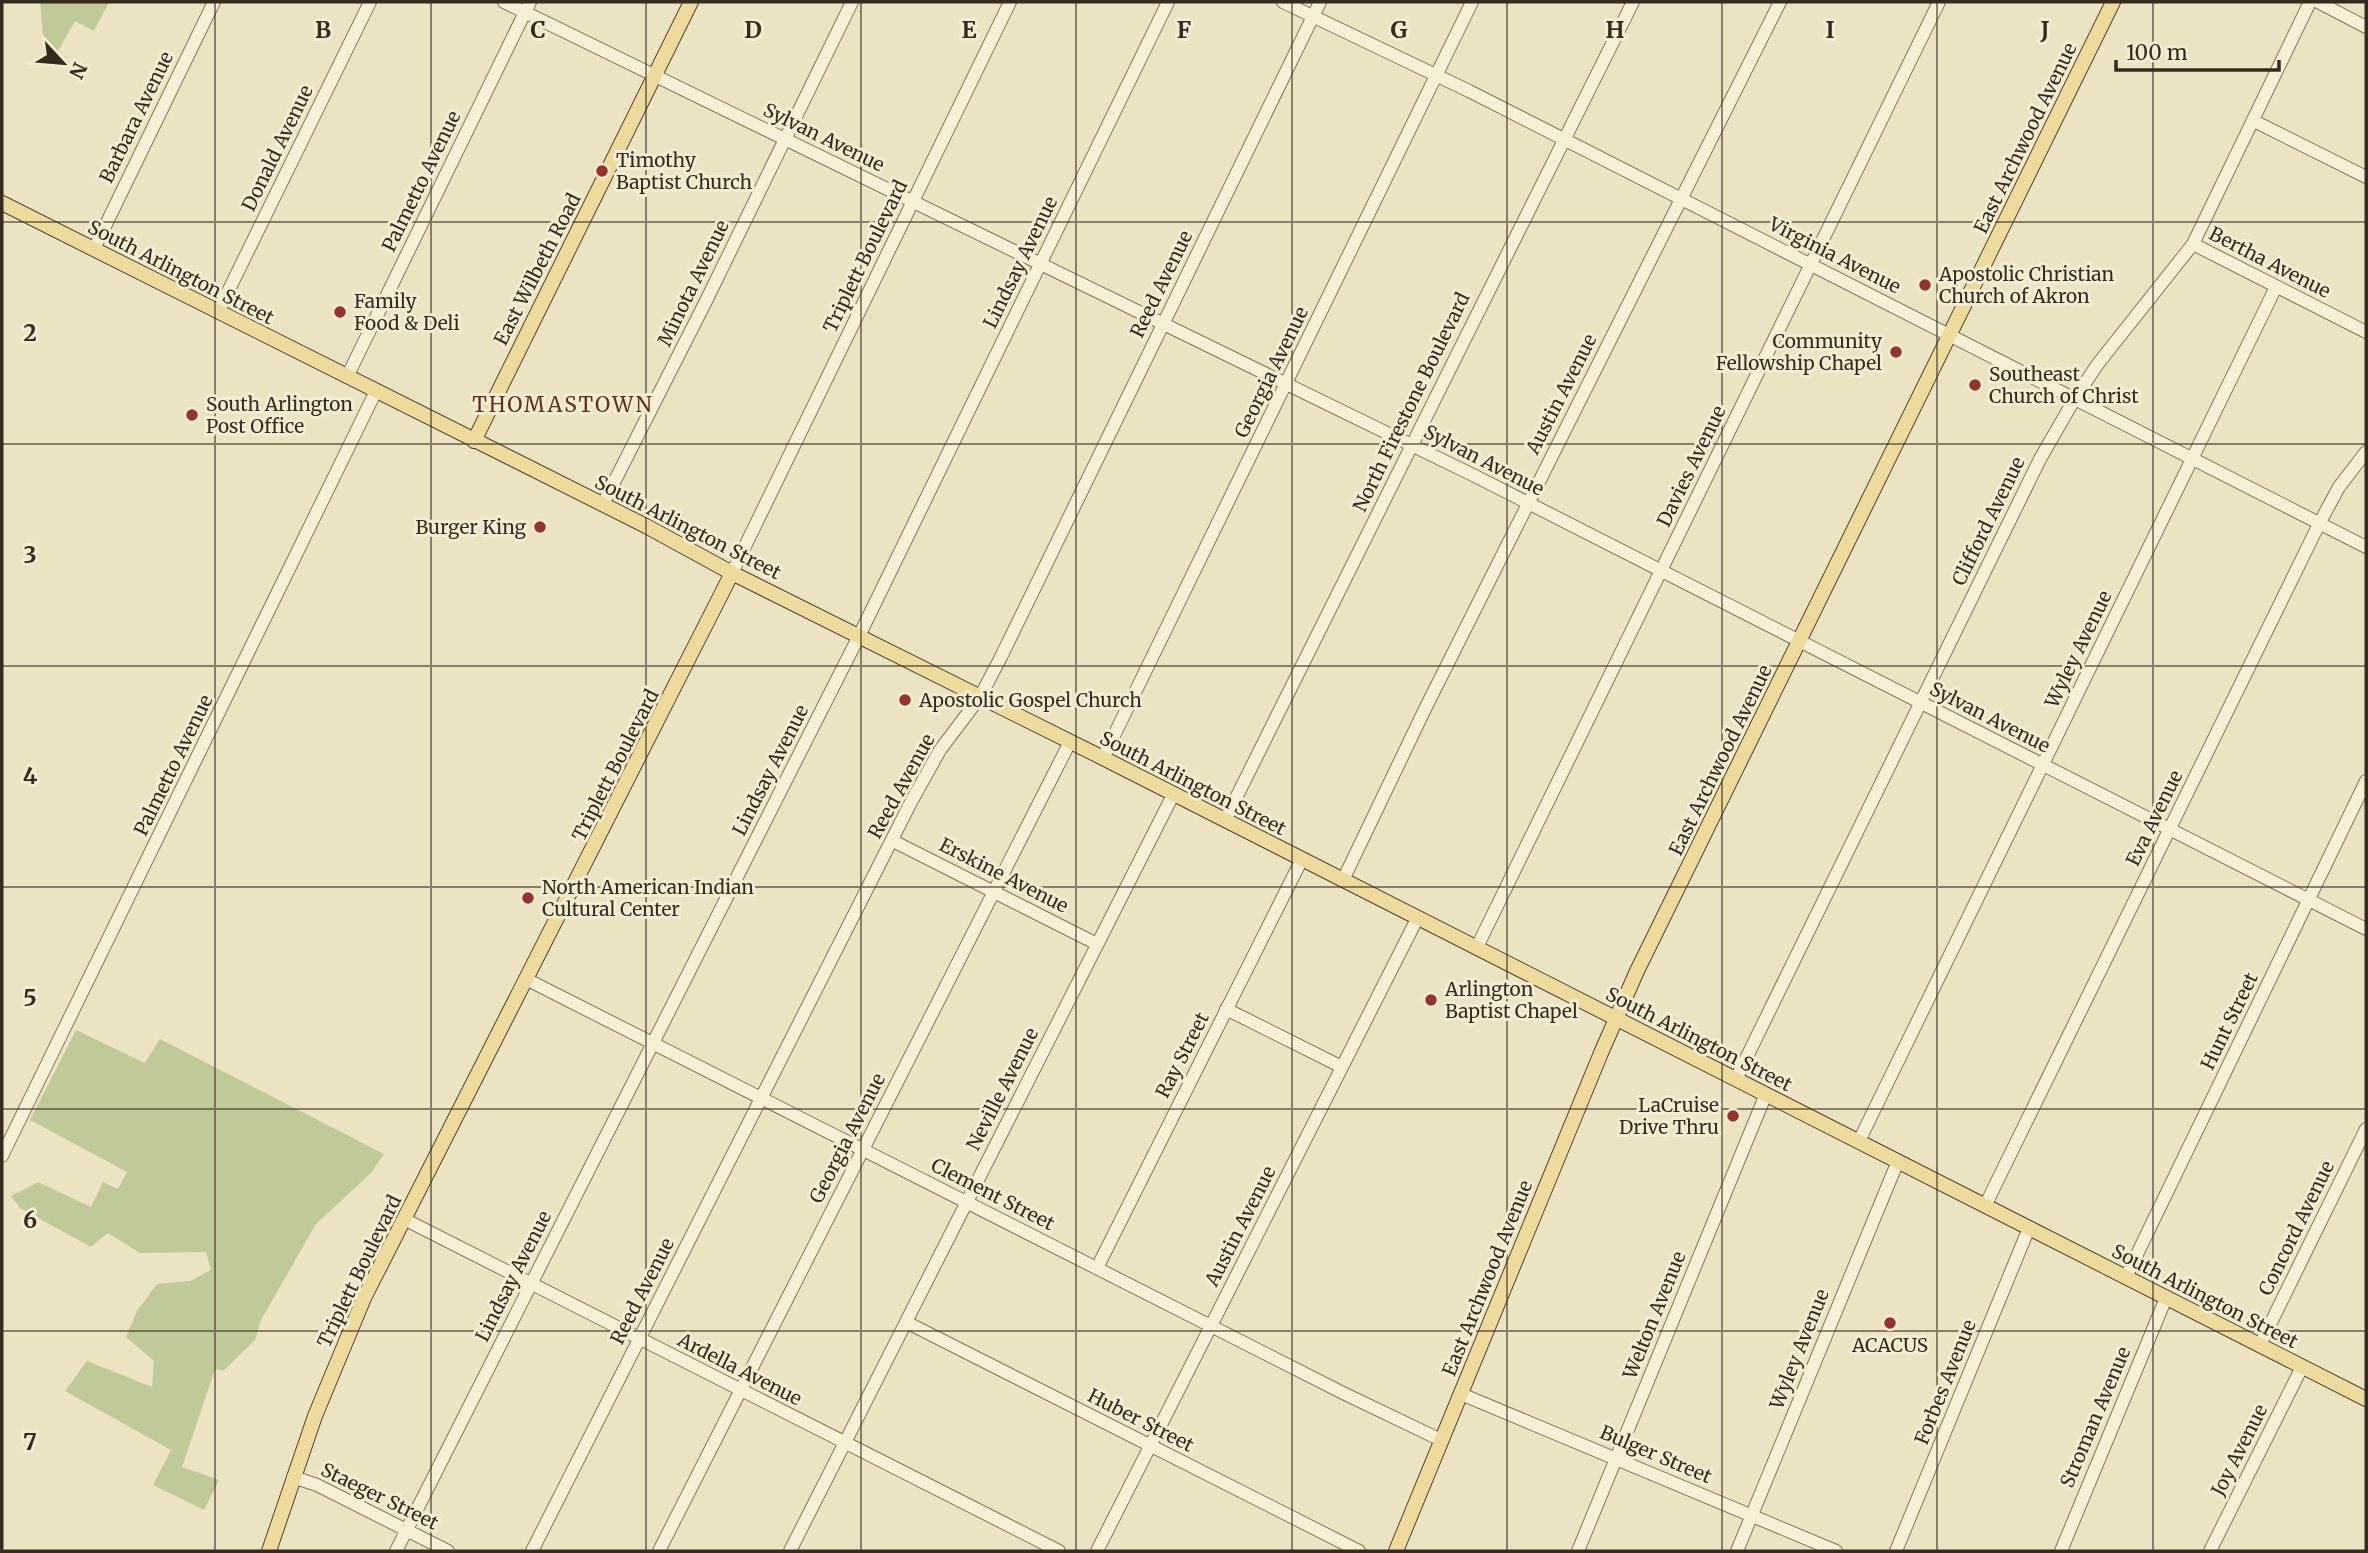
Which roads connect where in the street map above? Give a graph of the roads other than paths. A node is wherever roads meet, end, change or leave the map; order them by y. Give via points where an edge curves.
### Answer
1 (214, 2) edge
2 (370, 2) edge
3 (503, 2) edge
4 (691, 2) edge
5 (852, 2) edge
6 (1010, 2) edge
7 (1168, 2) edge
8 (1283, 2) edge
9 (1320, 2) edge
10 (1472, 2) edge
11 (1633, 2) edge
12 (1780, 2) edge
13 (1939, 2) edge
14 (2113, 2) edge
15 (2310, 2) edge
16 (2318, 2) edge
17 (527, 7) edge
18 (1313, 16) junction
19 (2366, 27) edge
20 (1436, 75) junction
21 (655, 76) junction
22 (2255, 121) junction
23 (786, 139) junction
24 (1565, 139) junction
25 (2366, 177) edge
26 (1682, 199) junction
27 (913, 201) junction
28 (2, 203) edge
29 (2193, 244) junction
30 (94, 250) junction
31 (1041, 264) junction
32 (1811, 265) junction
33 (2276, 287) junction
34 (218, 312) junction
35 (1163, 323) junction
36 (2366, 332) edge
37 (1950, 337) junction
38 (348, 377) junction
39 (1287, 383) junction
40 (376, 391) junction
41 (2074, 400) junction
42 (474, 441) junction
43 (1412, 446) junction
44 (2366, 452) edge
45 (2192, 460) junction
46 (603, 504) junction
47 (1528, 504) junction
48 (2319, 524) junction
49 (2366, 547) edge
50 (1660, 571) junction
51 (732, 573) junction
52 (859, 636) junction
53 (1799, 642) junction
54 (979, 698) junction
55 (1920, 703) junction
56 (1070, 742) junction
57 (1103, 758) junction
58 (2042, 766) junction
59 (2366, 780) edge
60 (1173, 794) junction
61 (1225, 820) junction
62 (2170, 830) junction
63 (893, 841) junction
64 (1301, 859) junction
65 (1343, 880) junction
66 (994, 891) junction
67 (2309, 901) junction
68 (1417, 919) junction
69 (2366, 929) edge
70 (1097, 944) junction
71 (1477, 947) junction
72 (528, 980) junction
73 (1226, 1009) junction
74 (1615, 1019) junction
75 (653, 1043) junction
76 (1342, 1067) junction
77 (1736, 1079) junction
78 (1766, 1094) junction
79 (761, 1098) junction
80 (2366, 1129) edge
81 (1859, 1141) junction
82 (863, 1150) junction
83 (2, 1156) edge
84 (1898, 1161) junction
85 (966, 1202) junction
86 (1985, 1206) junction
87 (404, 1219) junction
88 (2029, 1228) junction
89 (1097, 1268) junction
90 (2126, 1277) junction
91 (531, 1284) junction
92 (2166, 1298) junction
93 (906, 1322) junction
94 (1211, 1326) junction
95 (639, 1339) junction
96 (2260, 1345) junction
97 (2302, 1367) junction
98 (740, 1391) junction
99 (1461, 1394) junction
100 (2366, 1399) edge
101 (1441, 1440) junction
102 (845, 1443) junction
103 (1150, 1446) junction
104 (1616, 1458) junction
105 (293, 1477) junction
106 (1751, 1515) junction
107 (406, 1531) junction
108 (269, 1551) edge
109 (396, 1551) edge
110 (448, 1551) edge
111 (532, 1551) edge
112 (659, 1551) edge
113 (790, 1551) edge
114 (1059, 1551) edge
115 (1097, 1551) edge
116 (1359, 1551) edge
117 (1395, 1551) edge
118 (1578, 1551) edge
119 (1737, 1551) edge
120 (1836, 1551) edge
121 (1896, 1551) edge
122 (2061, 1551) edge
123 (2210, 1551) edge

1 - 30 street, Barbara Avenue
2 - 34 street, Donald Avenue
3 - 17 street, Sylvan Avenue
4 - 21 main road, East Wilbeth Road
5 - 23 street, Minota Avenue
6 - 27 street, Triplett Boulevard
7 - 31 street, Lindsay Avenue
8 - 18 street, Virginia Avenue
9 - 18 street, Reed Avenue
10 - 20 street, Georgia Avenue
11 - 24 street, North Firestone Boulevard
12 - 26 street, Austin Avenue
13 - 32 street, Davies Avenue
14 - 37 main road, East Archwood Avenue
15 - 22 street, Clifford Avenue
16 - 19 street
17 - 21 street, Sylvan Avenue
17 - 38 street, Palmetto Avenue
18 - 20 street, Virginia Avenue
18 - 35 street, Reed Avenue
20 - 24 street, Virginia Avenue
20 - 39 street, Georgia Avenue
21 - 23 street, Sylvan Avenue
21 - 42 main road, East Wilbeth Road
22 - 25 street
22 - 29 street, Clifford Avenue
23 - 27 street, Sylvan Avenue
23 - 46 street, Minota Avenue
24 - 26 street, Virginia Avenue
24 - 43 street, North Firestone Boulevard
26 - 32 street, Virginia Avenue
26 - 47 street, Austin Avenue
27 - 31 street, Sylvan Avenue
27 - 51 street, Triplett Boulevard
28 - 30 main road, South Arlington Street
29 - 33 street, Bertha Avenue
29 - 41 street, Clifford Avenue
30 - 34 main road, South Arlington Street
31 - 35 street, Sylvan Avenue
31 - 52 street, Lindsay Avenue
32 - 37 street, Virginia Avenue
32 - 50 street, Davies Avenue
33 - 36 street, Bertha Avenue
33 - 45 street, Wyley Avenue
34 - 38 main road, South Arlington Street
35 - 39 street, Sylvan Avenue
35 - 54 street, Reed Avenue
37 - 41 street, Virginia Avenue
37 - 53 main road, East Archwood Avenue
38 - 40 main road, South Arlington Street
39 - 43 street, Sylvan Avenue
39 - 57 street, Georgia Avenue
40 - 42 main road, South Arlington Street
40 - 83 street, Palmetto Avenue
41 - 45 street, Virginia Avenue
41 - 55 street, Clifford Avenue via 2039,459
42 - 46 main road, South Arlington Street
43 - 47 street, Sylvan Avenue
43 - 61 street, North Firestone Boulevard
44 - 48 street, Eva Avenue
45 - 48 street, Virginia Avenue
45 - 58 street, Wyley Avenue
46 - 51 main road, South Arlington Street
47 - 50 street, Sylvan Avenue
47 - 65 street, Austin Avenue
48 - 49 street, Virginia Avenue
48 - 62 street, Eva Avenue
50 - 53 street, Sylvan Avenue
50 - 71 street, Davies Avenue
51 - 52 main road, South Arlington Street
51 - 72 main road, Triplett Boulevard
52 - 54 main road, South Arlington Street
52 - 75 street, Lindsay Avenue
53 - 55 street, Sylvan Avenue
53 - 74 main road, East Archwood Avenue
54 - 56 main road, South Arlington Street
54 - 63 street, Reed Avenue via 931,764
55 - 58 street, Sylvan Avenue
55 - 77 street, Clifford Avenue
56 - 57 main road, South Arlington Street
56 - 66 street, Georgia Avenue
57 - 60 main road, South Arlington Street
58 - 62 street, Sylvan Avenue
58 - 81 street, Wyley Avenue
59 - 67 street, Hunt Street
60 - 61 main road, South Arlington Street
60 - 70 street, Neville Avenue
61 - 64 main road, South Arlington Street
62 - 67 street, Sylvan Avenue
62 - 86 street, Eva Avenue
63 - 66 street, Erskine Avenue
63 - 79 street, Reed Avenue
64 - 65 main road, South Arlington Street
64 - 73 street, Ray Street
65 - 68 main road, South Arlington Street
66 - 70 street, Erskine Avenue
66 - 82 street, Georgia Avenue
67 - 69 street, Sylvan Avenue
67 - 90 street, Hunt Street
68 - 71 main road, South Arlington Street
68 - 76 street, Austin Avenue
70 - 85 street, Neville Avenue
71 - 74 main road, South Arlington Street
72 - 75 street, Clement Street
72 - 87 main road, Triplett Boulevard
73 - 76 street
73 - 89 street, Ray Street
74 - 77 main road, South Arlington Street
74 - 99 main road, East Archwood Avenue
75 - 79 street, Clement Street
75 - 91 street, Lindsay Avenue
76 - 94 street, Austin Avenue
77 - 78 main road, South Arlington Street
78 - 81 main road, South Arlington Street
78 - 104 street, Welton Avenue
79 - 82 street, Clement Street
79 - 95 street, Reed Avenue
80 - 96 street, Concord Avenue
81 - 84 main road, South Arlington Street
82 - 85 street, Clement Street
82 - 98 street, Georgia Avenue
84 - 86 main road, South Arlington Street
84 - 106 street, Wyley Avenue
85 - 89 street, Clement Street
85 - 93 street, Neville Avenue
86 - 88 main road, South Arlington Street
87 - 91 street, Ardella Avenue
87 - 105 main road, Triplett Boulevard via 340,1352
88 - 90 main road, South Arlington Street
88 - 121 street, Forbes Avenue
89 - 94 street, Clement Street
90 - 92 main road, South Arlington Street
91 - 95 street, Ardella Avenue
91 - 107 street, Lindsay Avenue
92 - 96 main road, South Arlington Street
92 - 122 street, Stroman Avenue
93 - 102 street, Neville Avenue
93 - 103 street, Huber Street
94 - 101 street, Clement Street
94 - 103 street, Austin Avenue
95 - 98 street, Ardella Avenue
95 - 111 street, Reed Avenue
96 - 97 main road, South Arlington Street
97 - 100 main road, South Arlington Street
97 - 123 street, Joy Avenue
98 - 102 street, Ardella Avenue
98 - 112 street, Georgia Avenue
99 - 101 main road, East Archwood Avenue
99 - 104 street, Bulger Street
101 - 117 main road, East Archwood Avenue
102 - 113 street, Neville Avenue
102 - 114 street, Ardella Avenue
103 - 115 street, Austin Avenue
103 - 116 street, Huber Street
104 - 106 street, Bulger Street
104 - 118 street, Welton Avenue
105 - 107 street, Staeger Street
105 - 108 main road, Triplett Boulevard
106 - 119 street, Wyley Avenue
106 - 120 street, Bulger Street
107 - 109 street, Lindsay Avenue
107 - 110 street, Staeger Street

